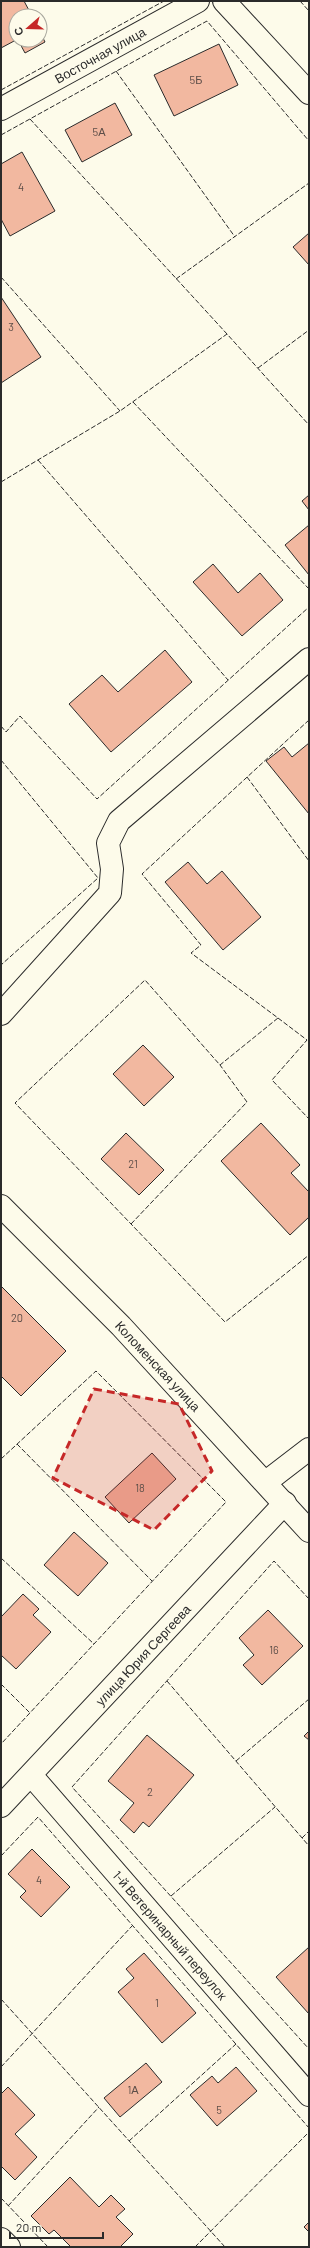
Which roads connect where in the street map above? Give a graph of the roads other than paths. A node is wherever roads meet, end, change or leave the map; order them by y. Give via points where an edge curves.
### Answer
1 (198, 1) edge
2 (224, 1) edge
3 (309, 93) edge
4 (1, 109) edge
5 (309, 659) edge
6 (1, 1014) edge
7 (1, 1206) edge
8 (309, 1449) edge
9 (266, 1482) junction
10 (285, 1502) junction
11 (309, 1531) edge
12 (31, 1775) junction
13 (1, 1806) edge
14 (309, 2095) edge
15 (1, 2239) edge
16 (9, 2247) edge

1 - 4 street, Восточная улица
2 - 3 street
5 - 6 street via 119,821 108,843 112,869 110,892
7 - 9 street, Коломенская улица via 121,1326
8 - 9 street
9 - 10 street, Коломенская улица
10 - 11 street, Коломенская улица
10 - 12 street, улица Юрия Сергеева
12 - 13 street, улица Юрия Сергеева
12 - 14 street, 1-й Ветеринарный переулок
15 - 16 street

